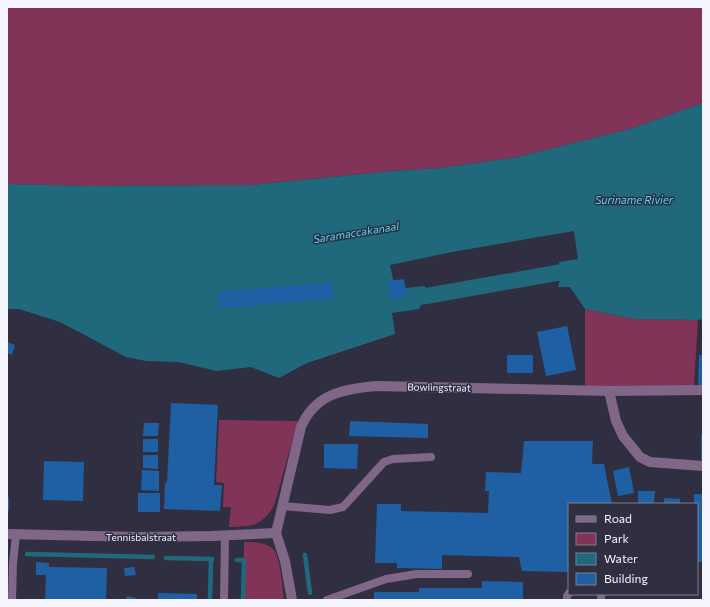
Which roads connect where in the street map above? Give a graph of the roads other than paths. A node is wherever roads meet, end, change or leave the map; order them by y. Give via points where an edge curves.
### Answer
1 (703, 390) edge
2 (610, 391) junction
3 (431, 457) dead end
4 (703, 466) edge
5 (282, 506) junction
6 (276, 533) junction
7 (12, 534) edge
8 (225, 536) junction
9 (468, 574) dead end
10 (12, 600) edge
11 (224, 600) edge
12 (292, 600) edge
13 (327, 600) edge

1 - 2 street, Bowlingstraat
2 - 4 street via 616,421 623,436 640,457 650,462
2 - 5 street, Bowlingstraat via 376,386 353,388 330,395 316,404 303,422
3 - 5 lane via 393,459 384,462 343,507 330,510
5 - 6 street, Bowlingstraat
6 - 8 street, Tennisbalstraat
6 - 12 street via 285,561
7 - 8 street, Tennisbalstraat
7 - 10 lane
8 - 11 lane
9 - 13 lane via 417,574 386,579

